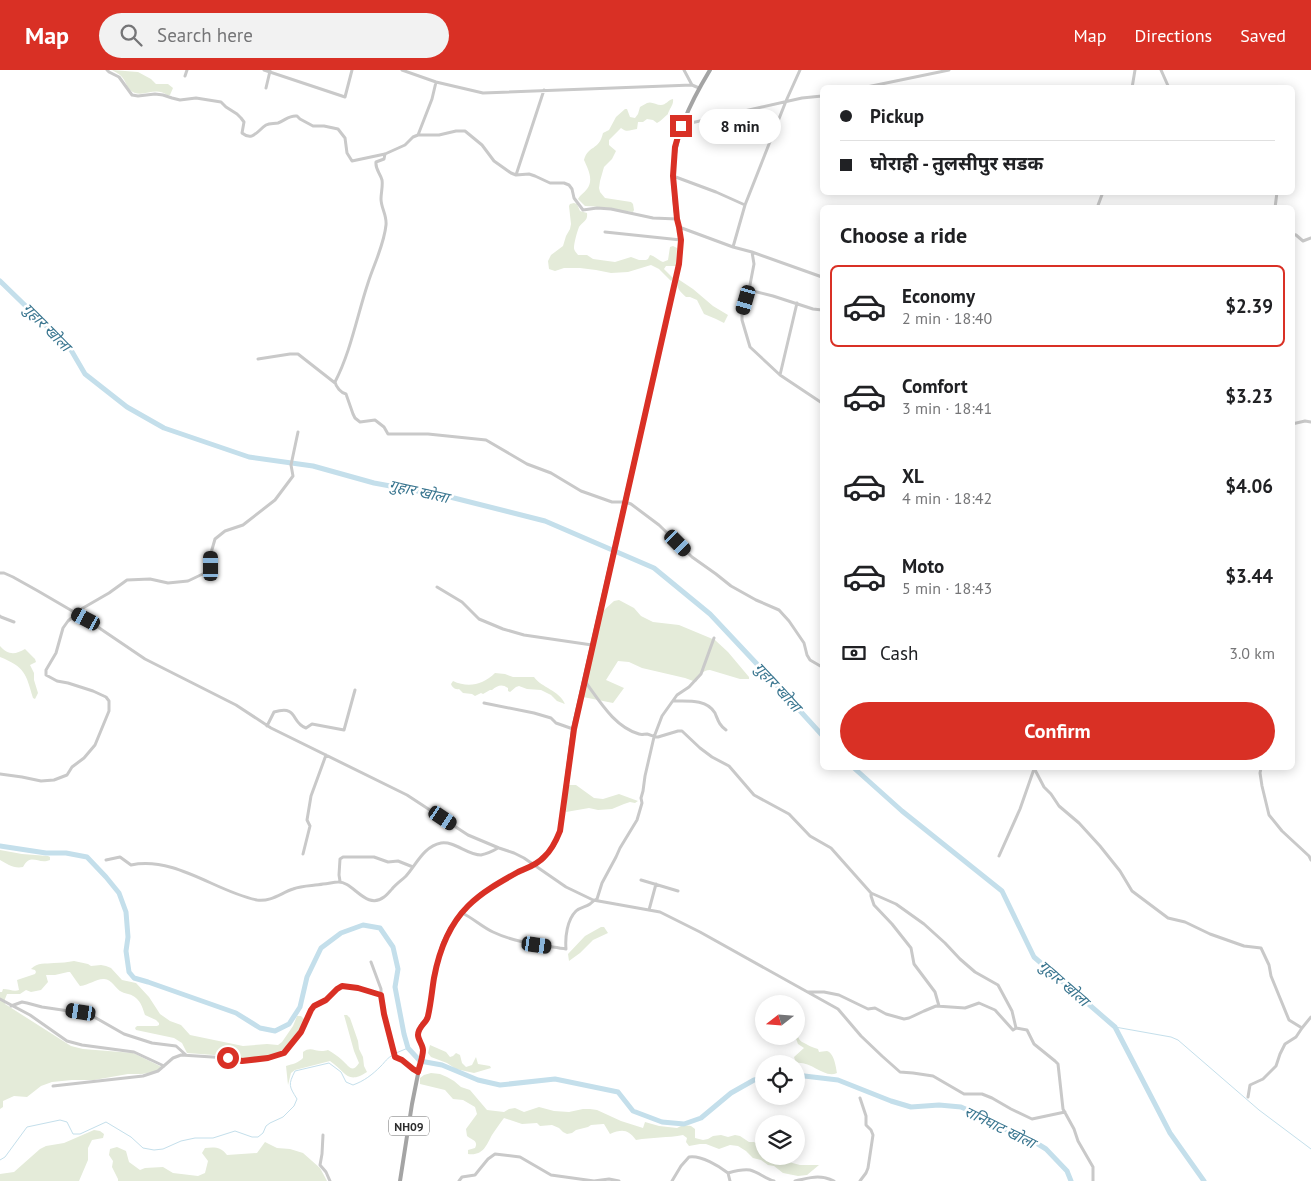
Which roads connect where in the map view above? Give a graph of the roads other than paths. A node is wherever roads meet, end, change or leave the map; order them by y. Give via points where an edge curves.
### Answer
1 (107, 70) edge
2 (187, 70) edge
3 (264, 70) edge
4 (352, 70) edge
5 (402, 70) edge
6 (684, 70) edge
7 (710, 70) edge
8 (800, 70) edge
9 (949, 70) edge
10 (1135, 70) edge
11 (1161, 70) edge
12 (270, 71) edge
13 (415, 72) edge
14 (185, 76) dead end
15 (436, 82) junction
16 (692, 85) junction
17 (876, 85) edge
18 (1132, 85) edge
19 (1168, 85) edge
20 (266, 88) dead end
21 (699, 88) junction
22 (544, 90) junction
23 (820, 96) edge
24 (786, 102) junction
25 (681, 126) junction
26 (418, 135) junction
27 (385, 154) junction
28 (516, 175) junction
29 (673, 176) junction
30 (745, 205) junction
31 (677, 219) junction
32 (679, 227) junction
33 (605, 232) dead end
34 (1295, 235) edge
35 (1311, 238) edge
36 (681, 240) junction
37 (733, 248) junction
38 (752, 252) junction
39 (820, 276) edge
40 (749, 290) junction
41 (797, 304) junction
42 (820, 310) edge
43 (258, 359) dead end
44 (780, 375) junction
45 (335, 383) junction
46 (820, 402) edge
47 (1311, 422) edge
48 (1295, 423) edge
49 (298, 432) dead end
50 (625, 502) junction
51 (0, 573) edge
52 (437, 586) dead end
53 (76, 614) junction
54 (0, 616) edge
55 (14, 622) dead end
56 (714, 638) dead end
57 (592, 645) junction
58 (820, 666) edge
59 (584, 680) junction
60 (355, 690) dead end
61 (673, 701) junction
62 (484, 703) dead end
63 (266, 726) junction
64 (574, 729) junction
65 (726, 730) dead end
66 (654, 737) junction
67 (326, 755) junction
68 (1033, 770) edge
69 (1035, 770) edge
70 (1261, 770) edge
71 (0, 774) edge
72 (499, 848) junction
73 (304, 854) dead end
74 (999, 856) dead end
75 (106, 860) dead end
76 (1311, 860) edge
77 (534, 865) junction
78 (413, 867) junction
79 (642, 880) dead end
80 (340, 881) junction
81 (656, 884) junction
82 (678, 891) dead end
83 (871, 893) junction
84 (593, 900) junction
85 (649, 910) junction
86 (462, 913) junction
87 (370, 962) dead end
88 (807, 992) junction
89 (381, 995) junction
90 (0, 999) edge
91 (11, 1006) junction
92 (939, 1006) junction
93 (1311, 1017) edge
94 (1016, 1028) junction
95 (1302, 1028) junction
96 (186, 1055) junction
97 (164, 1066) junction
98 (418, 1072) junction
99 (54, 1086) dead end
100 (1248, 1097) dead end
101 (860, 1098) dead end
102 (1065, 1112) junction
103 (323, 1135) dead end
104 (728, 1173) junction
105 (330, 1181) edge
106 (400, 1181) edge
107 (459, 1181) edge
108 (619, 1181) edge
109 (672, 1181) edge
110 (730, 1181) edge
111 (774, 1181) edge
112 (795, 1181) edge
113 (834, 1181) edge
114 (860, 1181) edge
115 (1093, 1181) edge

1 - 27 street via 138,96 155,94 180,100 196,98 221,102 244,122 242,133 245,136 255,135 269,124 292,115 313,126 338,130 345,138 352,161
2 - 14 street
3 - 12 street
4 - 12 street via 345,97
5 - 13 street
6 - 16 street
7 - 21 main road, NH09
8 - 24 street
9 - 17 street
10 - 18 street
11 - 19 street
12 - 20 street
13 - 15 street
15 - 22 street via 483,93
15 - 26 street
16 - 21 street
16 - 22 street
21 - 25 main road, NH09
22 - 28 street
23 - 24 street
24 - 25 street
24 - 30 street
25 - 29 main road, NH09 via 675,147
26 - 27 street
26 - 28 street via 465,131 500,166
27 - 45 street via 375,166 382,182 384,235
28 - 31 street via 529,174 550,183 564,183 572,189 583,210 611,209 653,218
29 - 30 street
29 - 31 main road, NH09
30 - 37 street
31 - 32 main road, NH09
32 - 36 main road, NH09
32 - 37 street
33 - 36 street
34 - 35 street via 1303,241
36 - 50 main road, NH09 via 679,264
37 - 38 street
38 - 39 street
38 - 40 street via 754,264
40 - 41 street
40 - 44 street via 742,320 750,347
41 - 42 street
41 - 44 street
43 - 45 street via 298,354
44 - 46 street
45 - 50 street via 346,394 355,418 375,420 388,434 486,440 581,491 612,502
47 - 48 street
49 - 53 street via 291,464 293,476 275,500 243,524 215,539 209,570 188,581 127,580
50 - 57 main road, NH09
50 - 58 street via 660,525 692,557 731,586 779,610 804,644 806,656
51 - 53 street via 13,577
52 - 57 street via 462,602 479,619 503,629
53 - 63 street via 145,659 236,705
53 - 71 street via 63,628 46,675 93,691 109,701 109,711 95,745 67,775 54,780
54 - 55 street
56 - 61 street via 701,674
57 - 59 main road, NH09
59 - 64 main road, NH09
59 - 66 street via 617,721 639,734
60 - 63 street via 344,730 312,724 306,728 292,712 283,709 274,712
61 - 65 street via 702,702 712,709
61 - 66 street via 662,716
62 - 64 street via 534,713
63 - 67 street
64 - 77 main road, NH09 via 560,831 554,845
66 - 83 street via 682,731 712,757 729,766 754,795 789,814 810,836 831,848
66 - 84 street via 637,820 602,883 597,899
67 - 72 street
67 - 73 street via 311,796 307,820 310,826
68 - 74 street
69 - 95 street via 1059,806 1100,846 1132,891 1168,918 1244,946 1261,948 1289,1020
70 - 76 street via 1269,815
72 - 77 street via 514,852
72 - 78 street via 478,854 439,843 428,849
75 - 80 street via 120,857 131,865 164,866 244,897 260,900 273,899 305,885
77 - 84 street via 566,887
77 - 86 main road, NH09 via 481,894
78 - 80 street via 384,898 376,901 369,900
78 - 80 street via 374,857 343,857 340,859
79 - 81 street
81 - 82 street
81 - 85 street
83 - 92 street via 874,905 911,948 914,964 935,992
83 - 94 street via 896,904 924,924 975,972 998,985 1012,1011
84 - 85 street
84 - 86 street via 572,916 565,938 566,949 527,944 492,932
85 - 88 street via 690,927
86 - 98 main road, NH09 via 442,948 428,1018 418,1035 423,1049
87 - 89 street
88 - 92 street via 839,995 868,1009 876,1008 904,1019
88 - 102 street via 838,1009 861,1036 900,1072 933,1076 964,1094 982,1094 1032,1119
89 - 96 street via 342,986 314,1006 301,1032 284,1053 268,1058 242,1061
89 - 98 street via 395,1057
90 - 91 street
91 - 96 street via 22,1002 89,1014 124,1034 176,1046
91 - 97 street via 67,1041 134,1052
92 - 94 street via 965,1008 979,1003 995,1010 1013,1030
93 - 95 street
94 - 102 street via 1027,1030 1034,1044 1058,1064
95 - 100 street via 1285,1044 1276,1066 1263,1079 1250,1085
96 - 97 street via 173,1058
97 - 99 street via 143,1076
98 - 106 main road, NH09
101 - 114 street via 866,1125 873,1135 868,1168
102 - 115 street via 1093,1167
103 - 105 street via 320,1165
104 - 109 street via 694,1156 681,1166
104 - 110 street
104 - 111 street via 752,1170
107 - 108 street via 462,1177 475,1175 495,1154 520,1157 551,1174 594,1181
112 - 113 street via 814,1176

